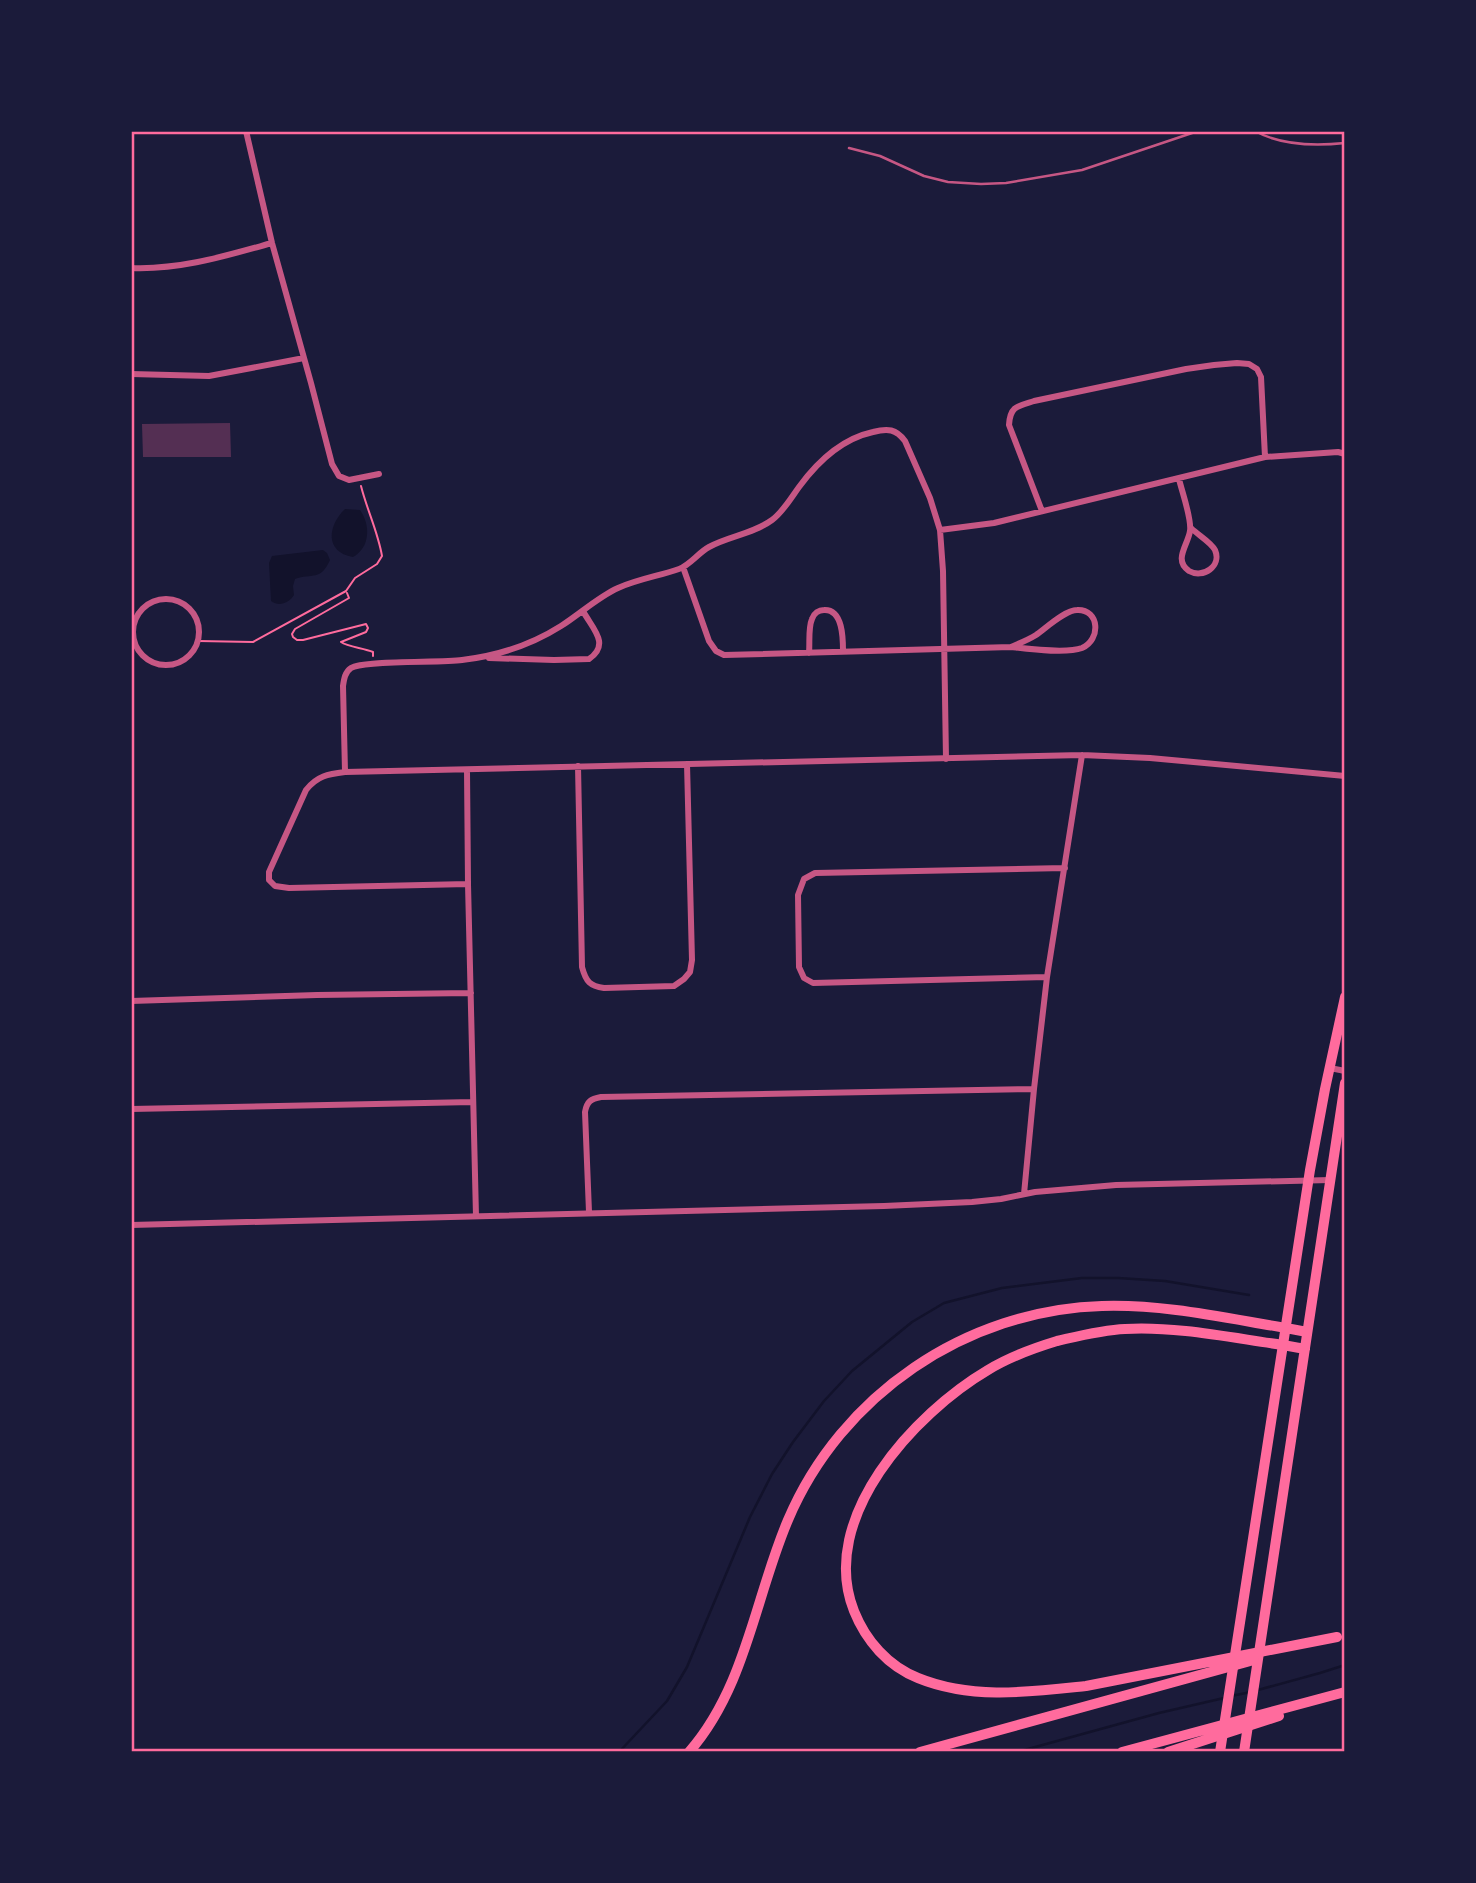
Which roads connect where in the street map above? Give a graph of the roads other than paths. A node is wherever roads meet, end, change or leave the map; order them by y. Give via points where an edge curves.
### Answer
1 (246, 131) edge
2 (1198, 131) edge
3 (1255, 131) edge
4 (1345, 143) edge
5 (849, 148) dead end
6 (272, 243) junction
7 (131, 268) edge
8 (304, 358) junction
9 (131, 374) edge
10 (1345, 454) edge
11 (1265, 457) junction
12 (379, 474) dead end
13 (1178, 478) junction
14 (1042, 511) junction
15 (1191, 528) junction
16 (940, 530) junction
17 (683, 567) junction
18 (583, 611) junction
19 (132, 632) edge
20 (1011, 647) junction
21 (944, 649) junction
22 (843, 651) junction
23 (809, 653) junction
24 (480, 657) junction
25 (1082, 755) junction
26 (946, 758) junction
27 (687, 764) junction
28 (578, 766) junction
29 (467, 770) junction
30 (345, 772) junction
31 (1345, 776) edge
32 (1065, 868) junction
33 (468, 884) junction
34 (1047, 977) junction
35 (471, 993) junction
36 (1345, 997) edge
37 (131, 1001) edge
38 (1330, 1068) junction
39 (1345, 1071) edge
40 (1345, 1083) edge
41 (1034, 1089) junction
42 (473, 1102) junction
43 (131, 1109) edge
44 (1309, 1180) junction
45 (1331, 1180) junction
46 (1024, 1194) junction
47 (589, 1212) junction
48 (476, 1216) junction
49 (131, 1225) edge
50 (1286, 1328) junction
51 (1307, 1332) junction
52 (1283, 1345) junction
53 (1305, 1349) junction
54 (1341, 1636) edge
55 (1345, 1693) edge
56 (689, 1752) edge
57 (920, 1752) edge
58 (1122, 1752) edge
59 (1168, 1752) edge
60 (1220, 1752) edge
61 (1244, 1752) edge

1 - 6 street
2 - 5 lane via 1082,170 1006,183 936,179
3 - 4 lane via 1304,144
6 - 7 street via 179,267
6 - 8 street
8 - 9 street via 209,376
8 - 12 street via 334,469 349,480
10 - 11 street
11 - 13 street
11 - 14 street via 1261,377 1249,364 1186,369 1034,401 1016,407 1009,425
13 - 14 street
13 - 15 street
14 - 16 street
15 - 15 street via 1182,563 1196,573 1210,570 1216,552
16 - 17 street via 905,441 899,433 886,429 857,436 835,449 817,464 774,518 709,547
16 - 21 street
17 - 18 street via 617,588
17 - 23 street via 716,651 734,656
18 - 24 street via 533,641
18 - 24 street via 601,643 589,659
19 - 19 street via 136,616 145,606 170,599 194,615 198,641 183,661 161,665 142,656
20 - 20 street via 1082,648 1095,635 1094,619 1079,609 1069,611
20 - 21 street
21 - 22 street
21 - 26 street
22 - 23 street
22 - 23 street via 836,615 822,609 811,619
24 - 30 street via 350,668 344,678
25 - 26 street
25 - 31 street
25 - 32 street
26 - 27 street
27 - 28 street
27 - 28 street via 690,972 674,986 604,988 588,983 582,967
28 - 29 street
29 - 30 street
29 - 33 street
30 - 33 street via 326,775 306,790 270,872 269,880 275,886
32 - 34 street
32 - 34 street via 816,873 804,879 798,895 799,967 813,983
33 - 35 street
34 - 41 street
35 - 37 street
35 - 42 street
36 - 38 main road
38 - 39 street
38 - 44 main road
40 - 45 main road
41 - 46 street
41 - 47 street via 591,1099 585,1112
42 - 43 street
42 - 48 street
44 - 45 street
44 - 46 street via 1116,1185
44 - 50 main road
45 - 51 main road
46 - 47 street via 972,1202 884,1206
47 - 48 street
48 - 49 street
50 - 51 main road
50 - 52 main road
50 - 56 highway via 1150,1307 1072,1308 1033,1314 982,1331 900,1376 841,1431 807,1481 781,1538 736,1673 713,1719
51 - 53 main road
52 - 53 main road
52 - 54 highway via 1170,1330 1124,1329 1054,1342 1002,1362 933,1410 876,1478 850,1536 846,1570 851,1604 875,1647 907,1673 982,1693 1086,1686
52 - 60 main road
53 - 61 main road
54 - 57 highway
55 - 58 highway
55 - 59 highway

